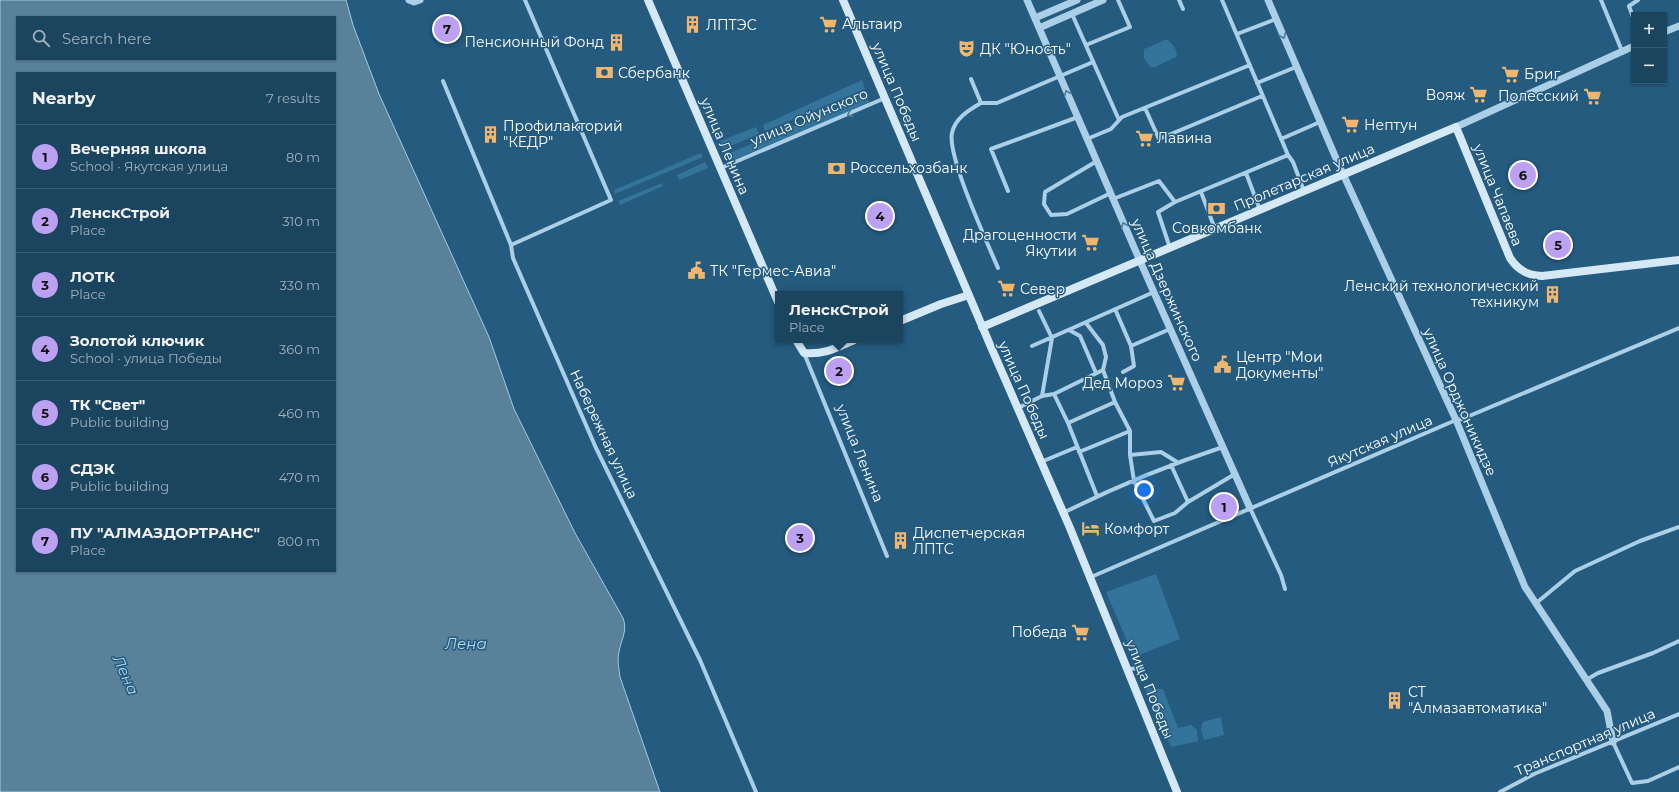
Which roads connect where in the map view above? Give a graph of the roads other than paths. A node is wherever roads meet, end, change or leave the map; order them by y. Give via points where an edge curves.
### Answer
1 (409, 0) edge
2 (420, 0) edge
3 (525, 0) edge
4 (648, 0) edge
5 (843, 0) edge
6 (1027, 0) edge
7 (1077, 0) edge
8 (1104, 0) edge
9 (1118, 0) edge
10 (1179, 0) edge
11 (1222, 0) edge
12 (1268, 0) edge
13 (1601, 0) edge
14 (1638, 0) edge
15 (1068, 2) edge
16 (1183, 9) dead end
17 (1631, 12) edge
18 (1072, 14) junction
19 (1035, 18) junction
20 (1276, 19) junction
21 (1679, 26) edge
22 (1040, 28) junction
23 (1667, 31) edge
24 (1237, 34) junction
25 (1086, 45) junction
26 (1631, 47) edge
27 (1622, 51) junction
28 (1093, 62) junction
29 (1250, 65) junction
30 (1296, 67) junction
31 (1060, 77) junction
32 (971, 79) dead end
33 (443, 81) dead end
34 (1257, 83) junction
35 (1262, 96) junction
36 (885, 98) junction
37 (981, 103) junction
38 (1145, 108) junction
39 (1078, 117) junction
40 (1119, 120) junction
41 (1320, 122) junction
42 (1456, 127) junction
43 (1087, 139) junction
44 (1281, 140) junction
45 (1288, 155) junction
46 (1097, 161) junction
47 (721, 168) junction
48 (1246, 173) junction
49 (1343, 175) junction
50 (1008, 191) dead end
51 (1201, 192) junction
52 (1304, 192) junction
53 (1112, 196) junction
54 (1176, 202) junction
55 (1260, 210) junction
56 (1215, 229) junction
57 (511, 245) junction
58 (1170, 248) junction
59 (1679, 260) edge
60 (1140, 261) junction
61 (998, 268) dead end
62 (1154, 292) junction
63 (775, 295) edge
64 (969, 295) junction
65 (1115, 309) junction
66 (1040, 311) dead end
67 (903, 320) edge
68 (1086, 323) junction
69 (982, 327) junction
70 (1679, 328) edge
71 (1170, 329) junction
72 (1069, 330) junction
73 (1052, 338) junction
74 (798, 343) edge
75 (846, 343) edge
76 (1032, 346) dead end
77 (1132, 346) junction
78 (804, 352) junction
79 (1104, 370) junction
80 (1123, 372) dead end
81 (1096, 374) junction
82 (1054, 394) junction
83 (1042, 396) junction
84 (1115, 402) junction
85 (1017, 408) junction
86 (1456, 420) junction
87 (1068, 423) junction
88 (1130, 431) junction
89 (1077, 447) junction
90 (1223, 447) junction
91 (1079, 452) junction
92 (1130, 454) junction
93 (1041, 462) junction
94 (1177, 462) junction
95 (1170, 465) junction
96 (1235, 474) junction
97 (1134, 481) junction
98 (1097, 496) junction
99 (1188, 502) junction
100 (1250, 508) junction
101 (1063, 513) junction
102 (1679, 527) edge
103 (887, 556) dead end
104 (1091, 577) junction
105 (1284, 589) dead end
106 (1535, 604) junction
107 (1679, 641) edge
108 (1142, 668) dead end
109 (1128, 669) junction
110 (1586, 680) junction
111 (1679, 714) edge
112 (1613, 742) junction
113 (1679, 766) edge
114 (756, 792) edge
115 (1177, 792) edge
116 (1500, 792) edge

1 - 2 street
3 - 57 street via 611,200
4 - 47 main road, улица Ленина
5 - 36 main road, улица Победы
6 - 19 street, улица Дзержинского
7 - 15 street
8 - 18 street
9 - 25 street via 1130,27
10 - 16 street
11 - 24 street
12 - 20 street, улица Орджоникидзе
13 - 27 street
14 - 17 street via 1629,6
15 - 19 street
18 - 22 street
18 - 25 street
19 - 22 street, улица Дзержинского
20 - 24 street
20 -> 30 street, улица Орджоникидзе
21 - 23 street
22 - 31 street, улица Дзержинского
24 - 29 street
25 - 28 street
26 - 27 street, Пролетарская улица
27 - 42 street, Пролетарская улица
28 - 31 street
28 - 40 street
29 - 34 street
29 - 38 street
30 - 34 street
30 - 41 street, улица Орджоникидзе
31 - 37 street via 997,104
39 -> 31 street, улица Дзержинского
32 - 37 street
33 - 57 street, Набережная улица
34 - 35 street
35 - 38 street via 1159,139
35 - 44 street
36 -> 47 street, улица Ойунского
36 - 64 main road, улица Победы
37 - 61 street via 967,111 957,122 952,132 951,146
38 - 40 street
39 - 43 street, улица Дзержинского
39 - 50 street via 991,149
40 - 43 street via 1111,129
41 - 44 street
41 - 49 street, улица Орджоникидзе
42 - 49 main road, Пролетарская улица
42 - 59 main road, улица Чапаева via 1510,258 1520,270 1542,276
43 - 46 street, улица Дзержинского
44 - 45 street
45 - 48 street
45 - 52 street
46 - 53 street, улица Дзержинского
46 - 53 street via 1045,192 1044,204 1051,215 1067,214
47 - 63 main road, улица Ленина
48 - 51 street
48 - 55 street
49 - 52 main road, Пролетарская улица
49 - 86 street, улица Орджоникидзе
51 - 54 street
51 - 56 street
52 - 55 main road, Пролетарская улица
53 - 54 street via 1159,181
60 -> 53 street, улица Дзержинского
54 - 58 street via 1158,212
55 - 56 main road, Пролетарская улица
56 - 58 main road, Пролетарская улица
57 - 114 street, Набережная улица via 513,258 566,380 700,660
58 - 60 main road, Пролетарская улица
60 - 62 street, улица Дзержинского
60 - 69 main road, Пролетарская улица
62 - 65 street
62 - 71 street, улица Дзержинского
64 - 67 main road
64 - 69 main road, улица Победы
65 - 68 street
65 - 77 street
66 - 73 street
68 - 72 street
68 - 79 street via 1103,345 1106,358
69 - 85 main road, улица Победы
70 - 86 street, Якутская улица
71 - 77 street
71 - 90 street, улица Дзержинского
72 - 73 street
72 - 81 street via 1080,336
73 - 76 street
73 - 83 street
74 - 78 main road, улица Ленина
75 - 78 main road via 819,354
77 - 80 street via 1134,366
78 - 103 street, улица Ленина
79 - 81 street
79 - 84 street
81 - 82 street
82 - 83 street
82 - 87 street
83 - 85 street
84 - 87 street
84 - 88 street
85 - 93 main road, улица Победы
86 - 100 street, Якутская улица
86 - 106 street, улица Орджоникидзе via 1525,587
87 - 89 street
88 - 91 street
88 - 92 street
89 - 91 street
89 - 93 street
90 - 94 street
90 - 96 street, улица Дзержинского
91 - 98 street
92 - 94 street via 1161,452
92 - 97 street
93 - 101 main road, улица Победы
94 - 95 street
95 - 97 street
95 - 99 street
96 - 99 street
96 - 100 street, улица Дзержинского
97 - 98 street
97 - 99 street via 1154,521 1175,513
98 - 101 street
100 - 104 street, Якутская улица
100 - 105 street, улица Дзержинского via 1281,575
101 - 104 main road, улица Победы
102 - 106 street via 1640,541 1575,571
104 - 109 main road, улица Победы
106 - 110 street, улица Орджоникидзе via 1563,642
107 - 110 street
108 - 109 street
109 - 115 main road, улица Победы
110 - 112 street, улица Орджоникидзе via 1607,711
111 - 112 street, Транспортная улица
112 - 113 street, улица Орджоникидзе via 1632,783 1648,781
112 - 116 street, Транспортная улица via 1534,774

